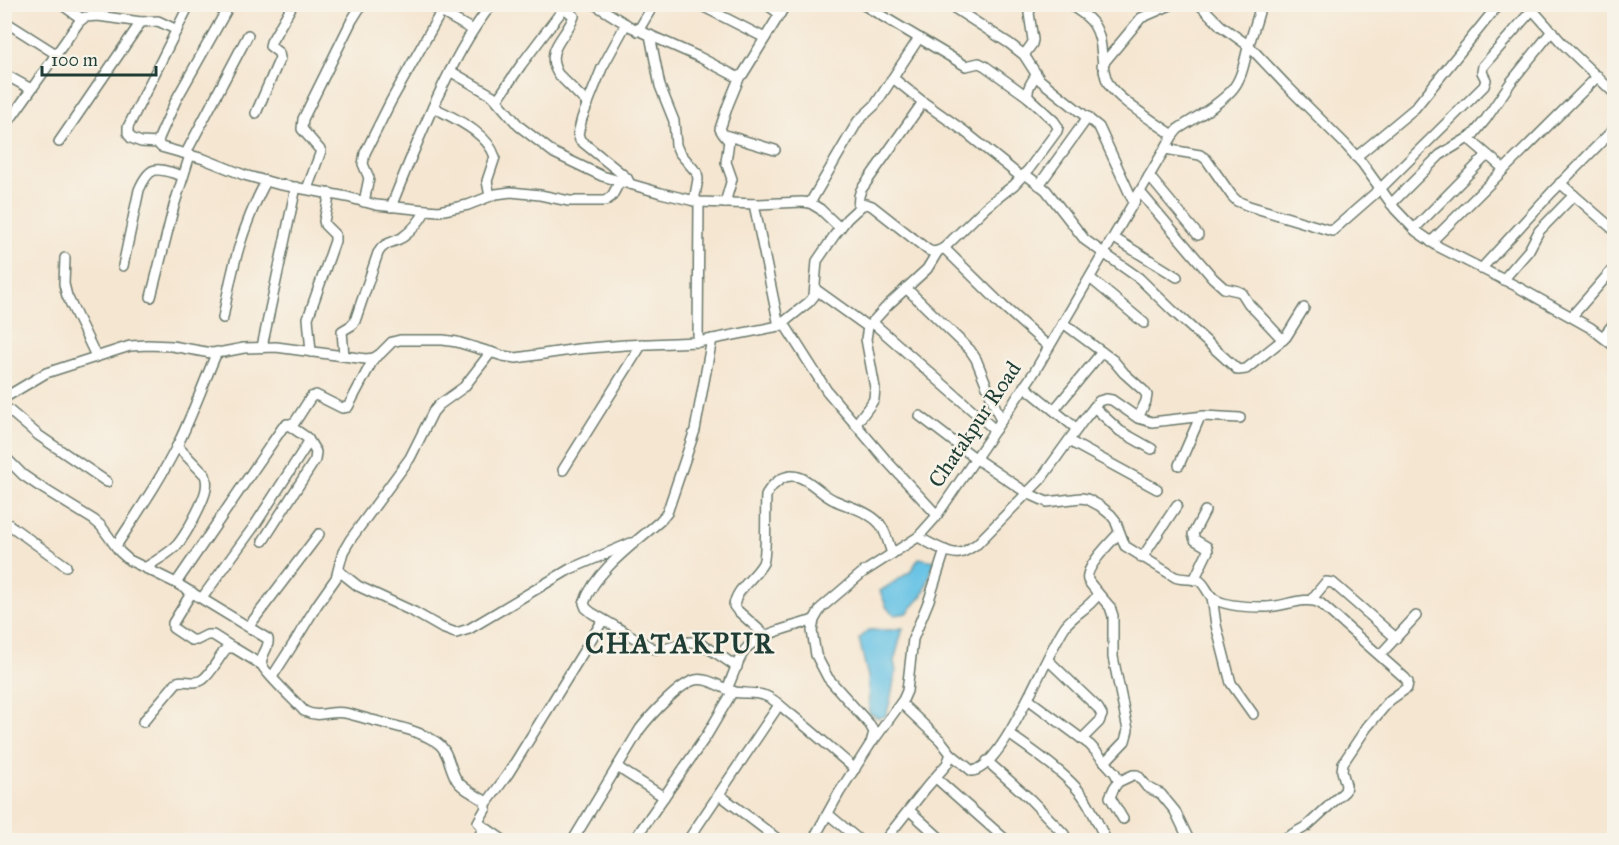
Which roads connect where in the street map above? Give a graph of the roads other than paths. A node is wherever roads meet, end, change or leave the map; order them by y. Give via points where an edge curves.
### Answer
1 (61, 4) edge
2 (194, 4) edge
3 (230, 4) edge
4 (293, 4) edge
5 (362, 4) edge
6 (427, 4) edge
7 (492, 4) edge
8 (594, 4) edge
9 (654, 4) edge
10 (698, 4) edge
11 (766, 4) edge
12 (786, 4) edge
13 (862, 4) edge
14 (948, 4) edge
15 (1032, 4) edge
16 (1069, 4) edge
17 (1173, 4) edge
18 (1199, 4) edge
19 (1262, 4) edge
20 (1499, 4) edge
21 (565, 6) edge
22 (1155, 7) edge
23 (1531, 7) edge
24 (441, 12) junction
25 (780, 14) junction
26 (82, 19) junction
27 (4, 21) edge
28 (141, 22) junction
29 (626, 24) junction
30 (177, 30) junction
31 (473, 30) junction
32 (638, 31) junction
33 (1552, 31) junction
34 (248, 35) dead end
35 (650, 35) junction
36 (765, 38) junction
37 (919, 38) junction
38 (1249, 45) junction
39 (56, 54) junction
40 (1024, 55) junction
41 (1102, 65) junction
42 (450, 71) junction
43 (4, 74) edge
44 (1036, 75) junction
45 (740, 76) junction
46 (1598, 76) junction
47 (893, 78) junction
48 (31, 89) junction
49 (1614, 93) edge
50 (1028, 97) junction
51 (497, 100) junction
52 (923, 102) junction
53 (588, 104) junction
54 (433, 107) junction
55 (256, 113) dead end
56 (1088, 117) junction
57 (4, 128) edge
58 (1614, 129) edge
59 (723, 135) junction
60 (1173, 135) junction
61 (1468, 138) junction
62 (59, 142) dead end
63 (158, 143) junction
64 (1165, 148) junction
65 (775, 150) dead end
66 (188, 154) junction
67 (1486, 155) junction
68 (1356, 157) junction
69 (1504, 169) junction
70 (1023, 175) junction
71 (183, 176) junction
72 (1149, 176) junction
73 (266, 181) junction
74 (625, 182) junction
75 (1560, 183) junction
76 (1039, 185) junction
77 (296, 187) junction
78 (307, 189) junction
79 (1380, 189) junction
80 (1140, 192) junction
81 (330, 194) junction
82 (1574, 195) junction
83 (490, 196) junction
84 (697, 201) junction
85 (364, 202) junction
86 (725, 203) junction
87 (810, 203) junction
88 (1134, 203) junction
89 (754, 204) junction
90 (1391, 204) junction
91 (391, 207) junction
92 (858, 209) junction
93 (426, 210) junction
94 (840, 228) junction
95 (1414, 230) junction
96 (1614, 231) edge
97 (1198, 235) dead end
98 (1114, 238) junction
99 (1431, 242) junction
100 (941, 249) junction
101 (1105, 253) junction
102 (65, 258) dead end
103 (123, 266) dead end
104 (1614, 268) edge
105 (1481, 269) junction
106 (1177, 277) dead end
107 (1090, 278) junction
108 (1503, 280) junction
109 (906, 288) junction
110 (815, 289) junction
111 (151, 297) dead end
112 (1304, 308) dead end
113 (1572, 316) junction
114 (223, 318) dead end
115 (1063, 323) junction
116 (1144, 323) dead end
117 (1614, 323) edge
118 (781, 324) junction
119 (870, 325) junction
120 (1603, 337) junction
121 (712, 339) junction
122 (1283, 340) junction
123 (698, 342) junction
124 (642, 344) junction
125 (1614, 346) edge
126 (261, 347) junction
127 (1049, 347) junction
128 (217, 352) junction
129 (311, 352) junction
130 (491, 352) junction
131 (1102, 352) junction
132 (96, 356) junction
133 (344, 356) junction
134 (374, 358) junction
135 (1024, 386) junction
136 (4, 398) edge
137 (4, 406) edge
138 (1094, 407) junction
139 (1054, 410) junction
140 (920, 416) dead end
141 (1200, 417) junction
142 (1138, 418) junction
143 (1240, 418) dead end
144 (1001, 421) junction
145 (287, 424) junction
146 (856, 424) junction
147 (1077, 429) junction
148 (995, 430) junction
149 (308, 440) junction
150 (1069, 441) junction
151 (177, 446) junction
152 (1152, 449) dead end
153 (4, 456) edge
154 (975, 458) junction
155 (1179, 465) dead end
156 (563, 470) dead end
157 (107, 482) dead end
158 (1157, 489) dead end
159 (1027, 493) junction
160 (1177, 505) dead end
161 (1205, 511) dead end
162 (936, 515) junction
163 (4, 521) edge
164 (1119, 533) junction
165 (319, 534) dead end
166 (918, 537) junction
167 (639, 540) junction
168 (263, 541) dead end
169 (116, 546) junction
170 (945, 550) junction
171 (892, 554) junction
172 (1143, 558) junction
173 (66, 566) dead end
174 (145, 568) junction
175 (339, 571) junction
176 (1194, 580) junction
177 (176, 583) junction
178 (192, 592) junction
179 (1097, 592) junction
180 (1212, 597) junction
181 (202, 598) junction
182 (1311, 600) junction
183 (1416, 616) dead end
184 (603, 620) junction
185 (814, 620) junction
186 (249, 626) junction
187 (766, 636) junction
188 (1396, 638) junction
189 (231, 647) junction
190 (1380, 655) junction
191 (1048, 660) junction
192 (262, 665) junction
193 (737, 667) junction
194 (272, 677) junction
195 (730, 690) junction
196 (1028, 699) junction
197 (901, 704) junction
198 (779, 705) junction
199 (1253, 714) dead end
200 (143, 722) dead end
201 (1009, 734) junction
202 (1082, 740) junction
203 (871, 743) junction
204 (951, 754) junction
205 (987, 761) junction
206 (1105, 762) junction
207 (617, 767) junction
208 (855, 769) junction
209 (936, 778) junction
210 (1118, 782) junction
211 (720, 795) junction
212 (664, 797) junction
213 (486, 804) junction
214 (909, 810) junction
215 (828, 814) junction
216 (1123, 819) dead end
217 (483, 828) junction
218 (478, 840) edge
219 (503, 840) edge
220 (573, 840) edge
221 (634, 840) edge
222 (688, 840) edge
223 (779, 840) edge
224 (813, 840) edge
225 (859, 840) edge
226 (885, 840) edge
227 (942, 840) edge
228 (1006, 840) edge
229 (1067, 840) edge
230 (1107, 840) edge
231 (1189, 840) edge
232 (1282, 840) edge

1 - 26 street
2 - 30 street via 188,7
3 - 63 street via 176,100
4 - 55 street via 271,42 280,58
5 - 78 street via 303,119 302,129 321,151
6 - 24 street
7 - 31 street
8 - 29 street
9 - 32 street
10 - 36 street
11 - 25 street
12 - 25 street
13 - 37 street
14 - 40 street
15 - 40 street via 1029,13 1033,40
16 - 41 street via 1094,25
17 - 22 street
18 - 38 street via 1221,26
19 - 38 street, Chatakpur Road
20 - 68 street via 1414,108
21 - 51 street
21 - 53 street via 574,16 555,48 555,69
22 - 41 street
23 - 33 street
23 - 79 street via 1483,66 1484,86
24 - 31 street
24 - 85 street via 365,153 363,164 369,178
25 - 36 street
26 - 28 street via 98,16
26 - 39 street
27 - 39 street
28 - 30 street via 158,21
28 - 62 street
29 - 32 street
29 - 53 street
30 - 63 street via 128,127 130,138
31 - 42 street
32 - 35 street
33 - 46 street
33 - 61 street
34 - 66 street
35 - 45 street
35 - 84 street via 660,86 674,122 676,145 697,172
36 - 45 street
37 - 47 street
37 - 50 street via 966,66 985,66
38 - 60 street, Chatakpur Road via 1242,73 1232,90
38 - 68 street
39 - 48 street
40 - 44 street
41 - 60 street via 1113,90
42 - 51 street
42 - 54 street
43 - 48 street
44 - 50 street
44 - 56 street
45 - 59 street via 721,124
46 - 49 street
46 - 69 street
47 - 52 street
47 - 87 street via 871,111 858,121
48 - 57 street
50 - 70 street via 1058,128
51 - 74 street via 519,126 554,153 602,176
52 - 70 street
52 - 92 street via 861,190
53 - 74 street via 579,128 580,141 627,178
54 - 83 street via 458,120 490,146 495,157 487,181
54 - 91 street
56 - 76 street
56 - 88 street via 1099,127
58 - 75 street
59 - 65 street
59 - 86 street via 729,141 726,162 732,179
60 - 64 street, Chatakpur Road
61 - 67 street
61 - 90 street via 1440,155
63 - 66 street
64 - 72 street, Chatakpur Road
64 - 79 street via 1206,159 1237,201 1332,231
66 - 71 street
66 - 73 street
67 - 69 street
67 - 95 street
68 - 79 street
69 - 99 street
70 - 76 street
70 - 100 street
71 - 103 street via 157,169 143,180
71 - 111 street
72 - 80 street, Chatakpur Road
72 - 97 street
73 - 77 street
73 - 114 street via 250,212 234,261
74 - 83 street via 605,201 569,201 511,192
74 - 84 street
75 - 82 street
75 - 105 street
76 - 101 street via 1083,238
77 - 78 street
77 - 126 street
78 - 81 street
79 - 90 street
80 - 88 street, Chatakpur Road
80 - 122 street via 1213,278 1224,288 1242,293
81 - 85 street
81 - 129 street via 324,221 335,241 308,318
82 - 96 street
82 - 108 street via 1539,231 1529,250
83 - 93 street via 468,205
84 - 86 street
84 - 123 street
85 - 91 street
86 - 89 street
87 - 89 street
87 - 94 street
88 - 98 street, Chatakpur Road
89 - 118 street
90 - 95 street
91 - 93 street
92 - 94 street
92 - 100 street via 866,204 872,206 928,250
93 - 133 street via 405,235 382,246 378,253 355,321 342,331
94 - 110 street via 817,261
95 - 99 street
98 - 101 street, Chatakpur Road
98 - 106 street
99 - 105 street
100 - 109 street
100 - 127 street
101 - 107 street, Chatakpur Road
101 - 122 street via 1139,278 1238,370 1245,369
102 - 132 street via 67,296
104 - 113 street
105 - 108 street
107 - 115 street, Chatakpur Road
107 - 116 street
108 - 113 street
109 - 119 street
109 - 144 street via 970,350
110 - 118 street via 809,302
110 - 119 street
112 - 122 street
113 - 120 street
115 - 127 street, Chatakpur Road
115 - 131 street
117 - 120 street
118 - 121 street
118 - 146 street via 827,391
119 - 146 street via 866,339 875,388 871,404
119 - 148 street
120 - 125 street
121 - 123 street
121 - 167 street via 696,430 667,513
123 - 124 street
124 - 130 street via 516,358
124 - 156 street
126 - 128 street
126 - 129 street
127 - 135 street, Chatakpur Road
128 - 132 street via 148,345
128 - 151 street
129 - 133 street
130 - 134 street via 443,340 400,340
130 - 175 street via 464,387 433,411 410,458 350,540
131 - 139 street
131 - 142 street via 1144,391 1146,401
132 - 136 street via 46,373
133 - 134 street
134 - 145 street via 348,407 342,408 316,395 310,397 296,422
135 - 139 street
135 - 144 street, Chatakpur Road
137 - 157 street via 38,435
138 - 142 street via 1100,401 1112,400
138 - 147 street
138 - 152 street via 1126,436
139 - 147 street
140 - 154 street
141 - 142 street via 1152,422
141 - 143 street
141 - 155 street
144 - 148 street, Chatakpur Road
145 - 149 street
145 - 177 street
146 - 162 street
147 - 150 street
148 - 154 street, Chatakpur Road
149 - 168 street via 317,457
149 - 181 street via 255,525
150 - 158 street
150 - 159 street
151 - 169 street
151 - 174 street via 205,475 206,490 179,543
153 - 169 street via 23,475 94,520
154 - 159 street
154 - 162 street, Chatakpur Road
159 - 164 street via 1047,502 1081,498 1095,503 1113,517
159 - 170 street via 977,544 960,553
160 - 172 street
161 - 176 street via 1193,534 1208,551
162 - 166 street, Chatakpur Road
163 - 173 street
164 - 172 street via 1125,546
164 - 179 street via 1087,576
165 - 186 street
166 - 170 street
166 - 171 street, Chatakpur Road
167 - 175 street via 570,569 456,633 358,586
167 - 184 street via 606,568 586,596 586,608
169 - 174 street via 129,560
170 - 197 street via 912,639 908,685
171 - 185 street, Chatakpur Road via 862,573
171 - 187 street via 884,531 865,513 832,500 797,476 776,483 766,496 763,562 734,606
172 - 176 street via 1178,578
174 - 177 street
175 - 194 street
176 - 180 street via 1202,582
177 - 178 street
178 - 181 street
178 - 189 street via 173,628 191,640 213,634
179 - 191 street via 1093,601 1065,627
179 - 206 street via 1113,616 1113,657 1128,730 1125,741
180 - 182 street via 1223,603 1266,607
180 - 199 street via 1231,683
181 - 186 street
182 - 188 street via 1326,582 1333,583
182 - 190 street via 1320,603
183 - 188 street
184 - 193 street via 652,648 668,649 693,642
184 - 213 street
185 - 187 street
185 - 203 street via 816,655 828,678 870,725 874,732
186 - 192 street via 269,641
187 - 193 street via 744,651
188 - 190 street
189 - 192 street
189 - 200 street via 224,650 202,680 177,682
190 - 232 street via 1409,685 1390,700 1348,755 1342,767 1345,792 1306,826
191 - 196 street
191 - 202 street via 1102,716
192 - 194 street
193 - 195 street
194 - 213 street via 311,714 344,713 409,729 434,740 444,749 456,780
195 - 198 street via 765,695
195 - 207 street via 703,680 687,683 648,718
195 - 212 street via 707,735
196 - 201 street
196 - 202 street
197 - 203 street
197 - 204 street
198 - 208 street
198 - 211 street
201 - 205 street
201 - 230 street via 1073,786 1086,801
202 - 206 street
203 - 208 street
204 - 205 street via 972,771
204 - 209 street
205 - 229 street via 1030,799
206 - 210 street
207 - 212 street
207 - 220 street
208 - 215 street
209 - 214 street
209 - 228 street
210 - 216 street via 1110,797
210 - 231 street via 1137,775 1147,787 1161,794 1175,811
211 - 222 street
211 - 223 street
212 - 221 street
213 - 217 street via 478,822
214 - 226 street
214 - 227 street
215 - 224 street
215 - 225 street
217 - 218 street
217 - 219 street

